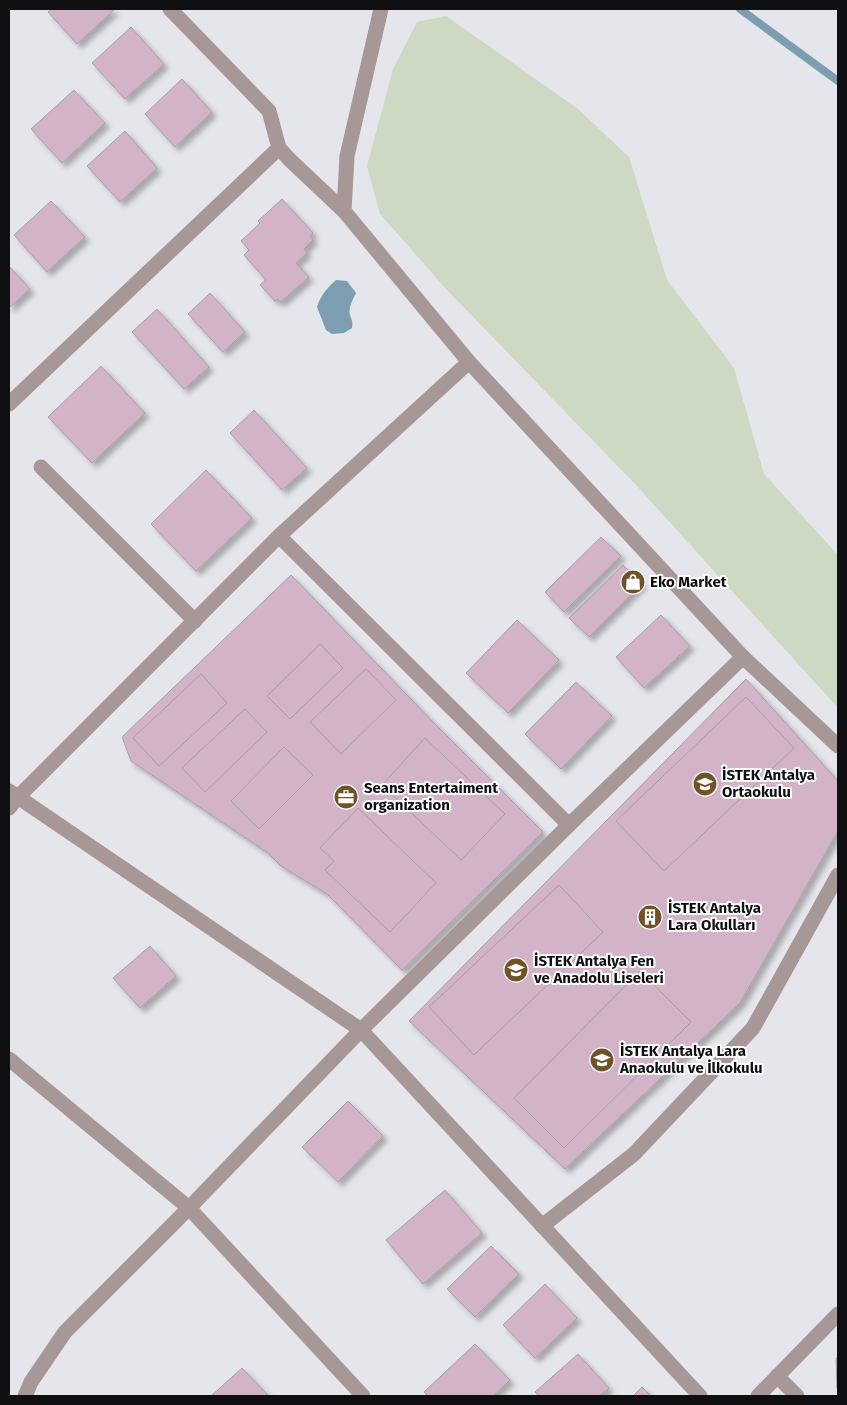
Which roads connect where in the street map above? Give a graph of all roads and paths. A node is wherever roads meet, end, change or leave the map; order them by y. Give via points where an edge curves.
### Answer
1 (170, 9) edge
2 (381, 9) edge
3 (279, 148) junction
4 (344, 211) junction
5 (469, 362) junction
6 (9, 404) edge
7 (41, 467) dead end
8 (279, 536) junction
9 (195, 621) junction
10 (743, 657) junction
11 (838, 746) edge
12 (12, 799) edge
13 (569, 825) junction
14 (838, 875) edge
15 (361, 1030) junction
16 (9, 1058) edge
17 (189, 1208) junction
18 (542, 1226) junction
19 (838, 1314) edge
20 (777, 1376) junction
21 (25, 1396) edge
22 (363, 1396) edge
23 (700, 1396) edge
24 (758, 1396) edge
25 (797, 1396) edge

1 - 3 street via 269,111
2 - 4 street via 346,156
3 - 4 street
3 - 6 street
4 - 5 street
5 - 8 street
5 - 10 street
7 - 9 street
8 - 9 street
8 - 13 street
9 - 12 street
10 - 11 street
10 - 13 street
12 - 15 street
13 - 15 street
14 - 18 street via 752,1028 634,1154
15 - 17 street
15 - 18 street
16 - 17 street
17 - 21 street via 65,1332
17 - 22 street
18 - 23 street
19 - 20 street
20 - 24 street
20 - 25 street

